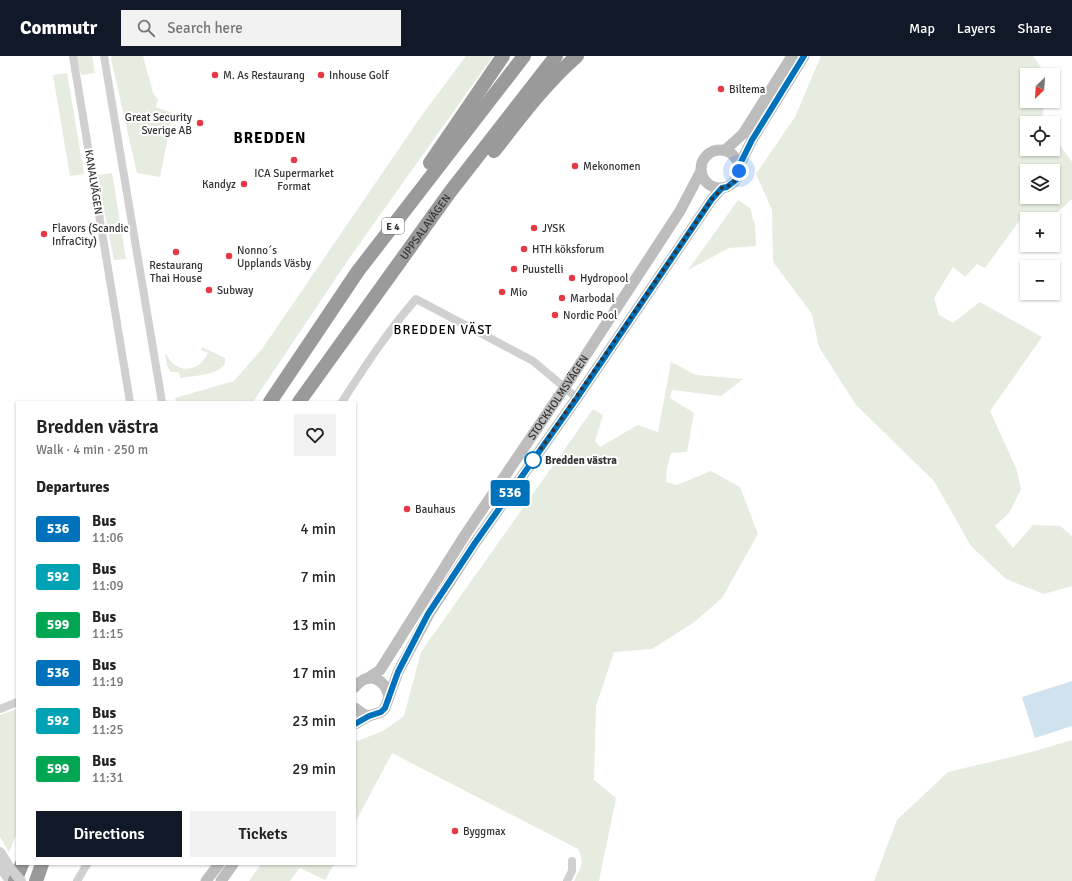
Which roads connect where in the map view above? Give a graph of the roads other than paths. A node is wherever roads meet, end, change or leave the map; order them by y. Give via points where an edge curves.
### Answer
1 (73, 56) edge
2 (104, 56) edge
3 (503, 56) edge
4 (524, 56) edge
5 (556, 56) edge
6 (577, 56) edge
7 (792, 56) edge
8 (804, 56) edge
9 (726, 150) junction
10 (739, 166) junction
11 (701, 171) junction
12 (722, 188) junction
13 (358, 271) junction
14 (352, 330) junction
15 (565, 387) junction
16 (577, 398) junction
17 (130, 401) edge
18 (162, 401) edge
19 (271, 401) edge
20 (300, 401) edge
21 (343, 401) edge
22 (360, 681) edge
23 (389, 696) junction
24 (16, 702) edge
25 (0, 709) edge
26 (356, 709) edge
27 (369, 716) junction
28 (356, 723) edge
29 (0, 852) edge
30 (572, 862) dead end
31 (22, 865) edge
32 (42, 865) edge
33 (86, 865) edge
34 (218, 865) edge
35 (232, 865) edge
36 (0, 867) edge
37 (10, 881) edge
38 (15, 881) edge
39 (21, 881) edge
40 (36, 881) edge
41 (77, 881) edge
42 (206, 881) edge
43 (221, 881) edge
44 (566, 881) edge

1 - 17 street, KANALVÄGEN
2 - 18 street
3 - 13 highway
4 - 13 highway, E 4
5 - 14 highway, UPPSALAVÄGEN / E 4 via 450,192
6 - 14 highway via 540,94
7 - 9 main road via 743,134
8 - 10 main road, STOCKHOLMSVÄGEN via 752,140
9 - 10 main road via 735,156
9 - 11 main road, STOCKHOLMSVÄGEN via 716,150 707,154 702,162
10 - 12 main road, STOCKHOLMSVÄGEN via 736,180
11 - 12 main road via 708,184
11 - 15 main road, STOCKHOLMSVÄGEN via 680,211
12 - 16 main road, STOCKHOLMSVÄGEN
13 - 19 highway, E 4
14 - 20 highway, UPPSALAVÄGEN / E 4
15 - 16 street
15 - 21 street via 533,361 416,299 378,346
15 - 22 main road, STOCKHOLMSVÄGEN via 465,535 380,670
16 - 23 main road, STOCKHOLMSVÄGEN via 428,614 398,672
22 - 23 main road, STOCKHOLMSVÄGEN via 378,680 387,688
23 - 27 main road, STOCKHOLMSVÄGEN via 381,712
24 - 25 street
26 - 27 main road
27 - 28 main road, STOCKHOLMSVÄGEN
29 - 39 street, bridge
30 - 44 street via 572,871
31 - 38 highway
32 - 40 highway
33 - 41 street
34 - 42 main road
35 - 43 main road
36 - 37 street

